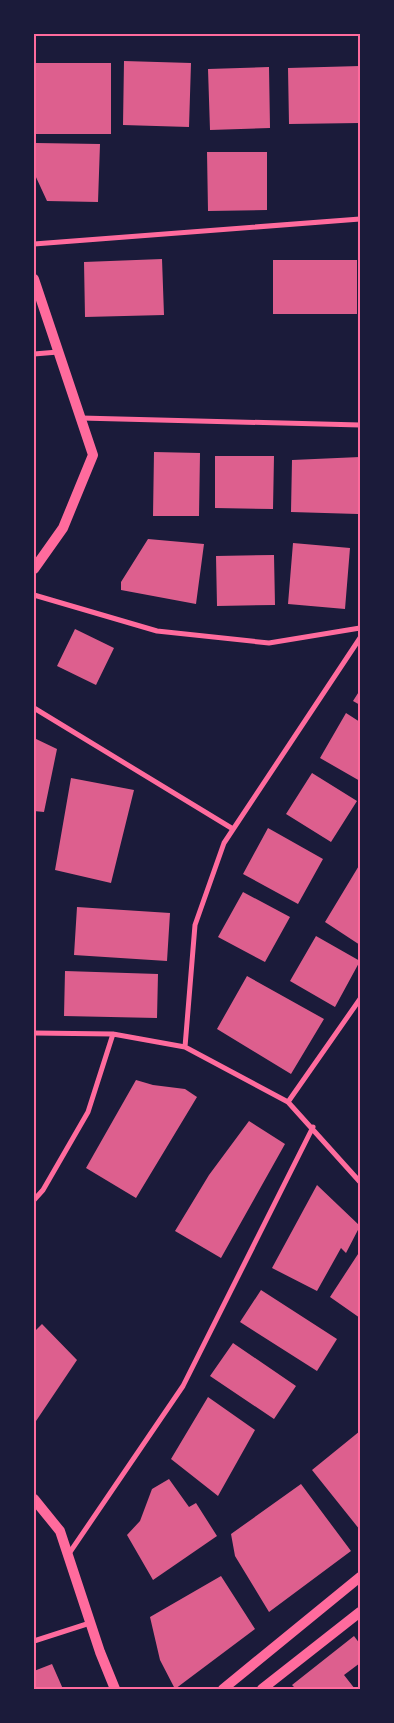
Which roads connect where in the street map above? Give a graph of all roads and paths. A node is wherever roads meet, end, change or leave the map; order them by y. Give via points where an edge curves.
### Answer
1 (360, 220) edge
2 (34, 244) edge
3 (34, 279) edge
4 (59, 352) junction
5 (34, 354) edge
6 (81, 418) junction
7 (360, 425) edge
8 (34, 569) edge
9 (34, 595) edge
10 (360, 628) edge
11 (360, 638) edge
12 (34, 708) edge
13 (234, 829) junction
14 (360, 999) edge
15 (34, 1034) edge
16 (113, 1034) junction
17 (185, 1047) junction
18 (288, 1102) junction
19 (313, 1128) junction
20 (360, 1182) edge
21 (34, 1200) edge
22 (34, 1499) edge
23 (68, 1555) junction
24 (360, 1577) edge
25 (360, 1612) edge
26 (90, 1623) junction
27 (34, 1641) edge
28 (265, 1688) edge
29 (115, 1689) edge
30 (223, 1689) edge

1 - 2 street
3 - 4 main road
4 - 5 street
4 - 6 main road
6 - 7 street
6 - 8 main road via 94,455 63,528
9 - 10 street via 157,630 269,643
11 - 13 street
12 - 13 street
13 - 17 street via 224,843 194,925
14 - 18 street
15 - 16 street
16 - 17 street
16 - 21 street via 88,1112 44,1190
17 - 18 street
18 - 19 street
19 - 20 street
19 - 23 street via 183,1386
22 - 23 main road via 60,1531
23 - 26 main road
24 - 30 main road
25 - 28 main road
26 - 27 street
26 - 29 main road

